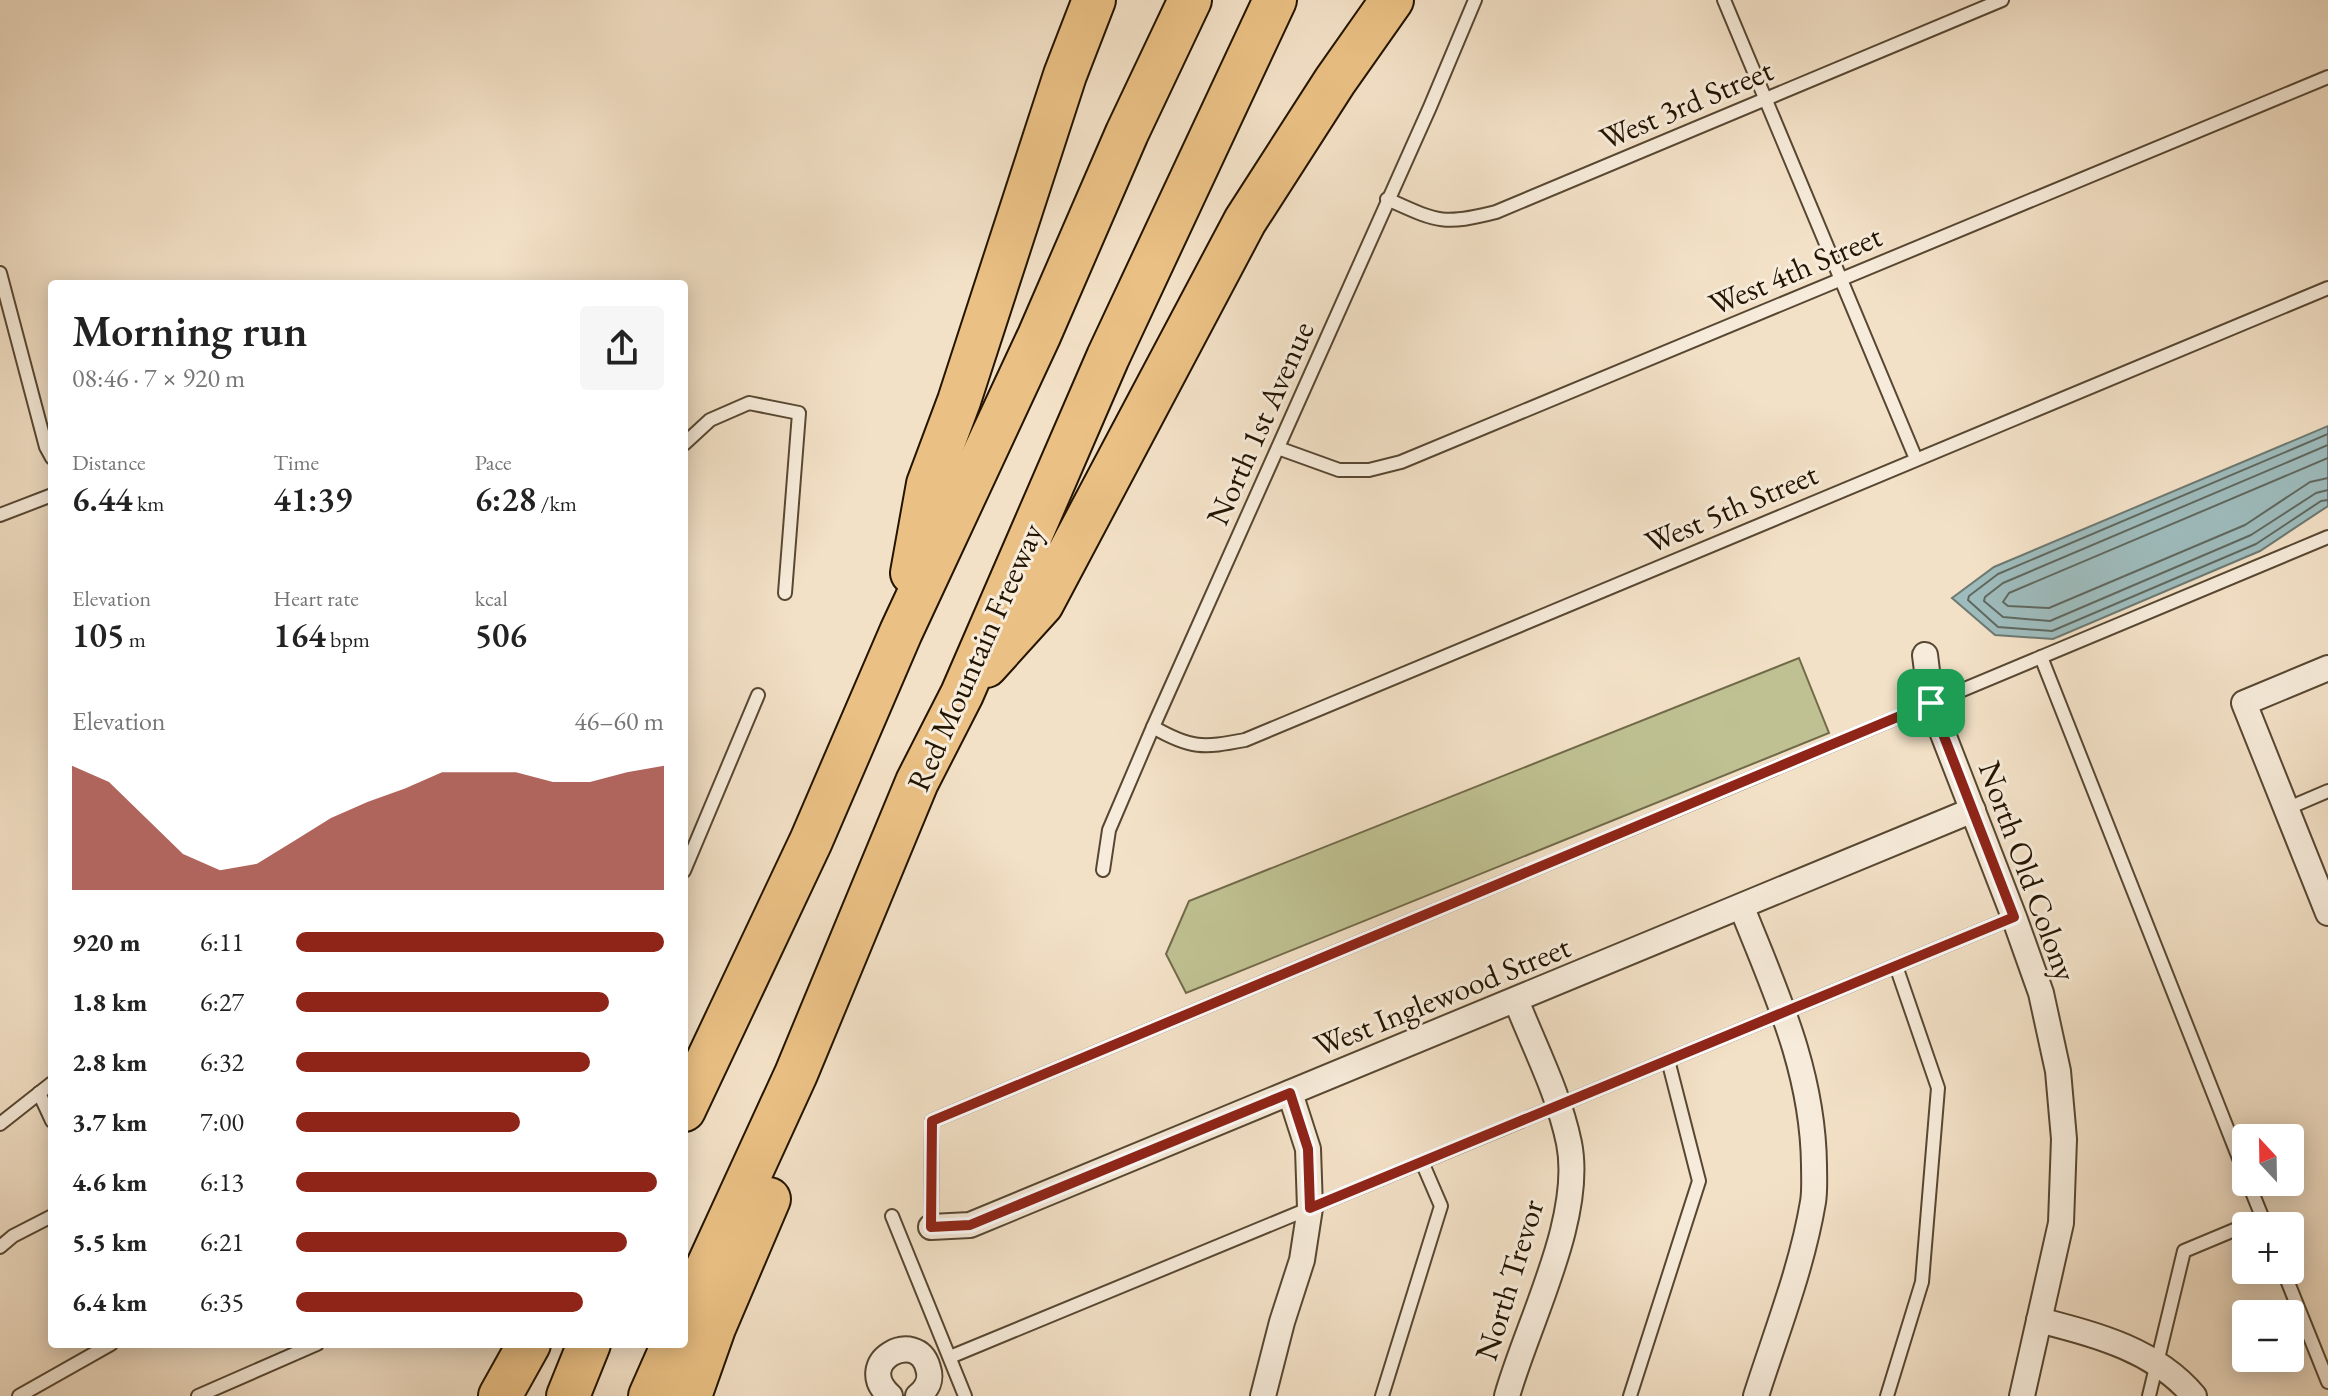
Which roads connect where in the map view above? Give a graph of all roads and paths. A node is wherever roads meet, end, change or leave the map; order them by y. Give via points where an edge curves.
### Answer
1 (1094, 0) edge
2 (1190, 0) edge
3 (1275, 0) edge
4 (1392, 0) edge
5 (1475, 0) edge
6 (1724, 0) edge
7 (2002, 0) edge
8 (2328, 77) edge
9 (1765, 99) junction
10 (1387, 199) junction
11 (0, 273) edge
12 (1841, 280) junction
13 (2328, 288) edge
14 (688, 440) edge
15 (48, 443) edge
16 (1278, 448) junction
17 (1916, 459) junction
18 (48, 497) edge
19 (0, 515) edge
20 (2328, 537) edge
21 (785, 593) dead end
22 (901, 632) junction
23 (1925, 655) dead end
24 (2041, 657) junction
25 (2328, 668) edge
26 (962, 694) junction
27 (758, 695) dead end
28 (1931, 703) junction
29 (1153, 727) junction
30 (2328, 791) edge
31 (2286, 809) junction
32 (1973, 810) junction
33 (688, 861) edge
34 (1103, 870) dead end
35 (1742, 908) junction
36 (2328, 913) edge
37 (2014, 917) junction
38 (1896, 966) junction
39 (1516, 1000) junction
40 (1784, 1012) junction
41 (1668, 1060) junction
42 (796, 1074) junction
43 (48, 1086) edge
44 (39, 1093) junction
45 (1290, 1093) junction
46 (688, 1102) edge
47 (1558, 1105) junction
48 (48, 1112) edge
49 (0, 1124) edge
50 (2232, 1141) edge
51 (1422, 1162) junction
52 (1310, 1208) junction
53 (892, 1216) dead end
54 (48, 1218) edge
55 (931, 1227) joint
56 (2232, 1234) edge
57 (0, 1247) edge
58 (2289, 1284) edge
59 (688, 1309) edge
60 (2039, 1320) junction
61 (104, 1348) edge
62 (308, 1348) edge
63 (527, 1348) edge
64 (587, 1348) edge
65 (671, 1348) edge
66 (950, 1357) junction
67 (2157, 1363) junction
68 (2328, 1382) edge
69 (886, 1394) edge
70 (19, 1396) edge
71 (198, 1396) edge
72 (500, 1396) edge
73 (568, 1396) edge
74 (650, 1396) edge
75 (690, 1396) edge
76 (918, 1396) edge
77 (965, 1396) edge
78 (1263, 1396) edge
79 (1382, 1396) edge
80 (1507, 1396) edge
81 (1630, 1396) edge
82 (1756, 1396) edge
83 (1887, 1396) edge
84 (2022, 1396) edge
85 (2149, 1396) edge
86 (2194, 1396) edge

1 - 22 highway via 928,484
2 - 22 highway
3 - 26 highway, Red Mountain Freeway via 1108,357
4 - 26 highway via 1245,221 1042,604
5 - 10 lane, North 1st Avenue
6 - 9 lane
7 - 9 lane, West 3rd Street
8 - 12 lane, West 4th Street
9 - 10 lane, West 3rd Street via 1496,212 1434,220
9 - 12 lane
10 - 16 lane, North 1st Avenue
11 - 15 lane
12 - 16 lane, West 4th Street via 1401,462 1339,470
12 - 17 lane
13 - 17 lane, West 5th Street
14 - 21 lane via 710,420 749,403 799,413
16 - 29 lane, North 1st Avenue
17 - 29 lane, West 5th Street via 1245,740 1208,747 1179,742
18 - 19 lane
20 - 24 lane
22 - 46 highway via 811,841
23 - 28 street, North Old Colony
24 - 28 lane
24 - 50 lane
25 - 31 street via 2244,703
26 - 42 highway, Red Mountain Freeway via 917,782
27 - 33 lane
28 - 32 street, North Old Colony
28 - 55 lane via 932,1121
29 - 34 lane, North 1st Avenue via 1109,830
30 - 31 lane
31 - 36 street
32 - 35 street, West Inglewood Street
32 - 37 street, North Old Colony
35 - 39 street, West Inglewood Street
35 - 40 street
37 - 38 lane
37 - 60 street, North Old Colony via 2047,1019 2064,1139 2061,1223
38 - 40 lane
38 - 83 lane via 1938,1088 1922,1282
39 - 45 street, West Inglewood Street
39 - 47 street, North Trevor
40 - 41 lane
40 - 82 street via 1807,1084 1814,1199
41 - 47 lane
41 - 81 lane via 1699,1181
42 - 59 highway, Red Mountain Freeway
42 - 75 highway via 788,1155
43 - 44 lane
44 - 48 lane
44 - 49 lane
45 - 52 street via 1308,1149
45 - 55 street, West Inglewood Street via 970,1225
47 - 51 lane
47 - 80 street, North Trevor via 1569,1145 1565,1226
51 - 52 lane
51 - 79 lane via 1441,1206
52 - 66 lane
52 - 78 street via 1302,1260
53 - 66 lane
54 - 57 lane
56 - 67 lane via 2184,1251
58 - 68 lane
60 - 67 street via 2115,1341
60 - 84 street, North Old Colony
61 - 70 lane
62 - 71 lane
63 - 72 highway
64 - 73 highway
65 - 74 highway
66 - 77 lane
67 - 85 lane
67 - 86 street
69 - 76 street via 880,1367 890,1353 906,1349 922,1356 929,1371

